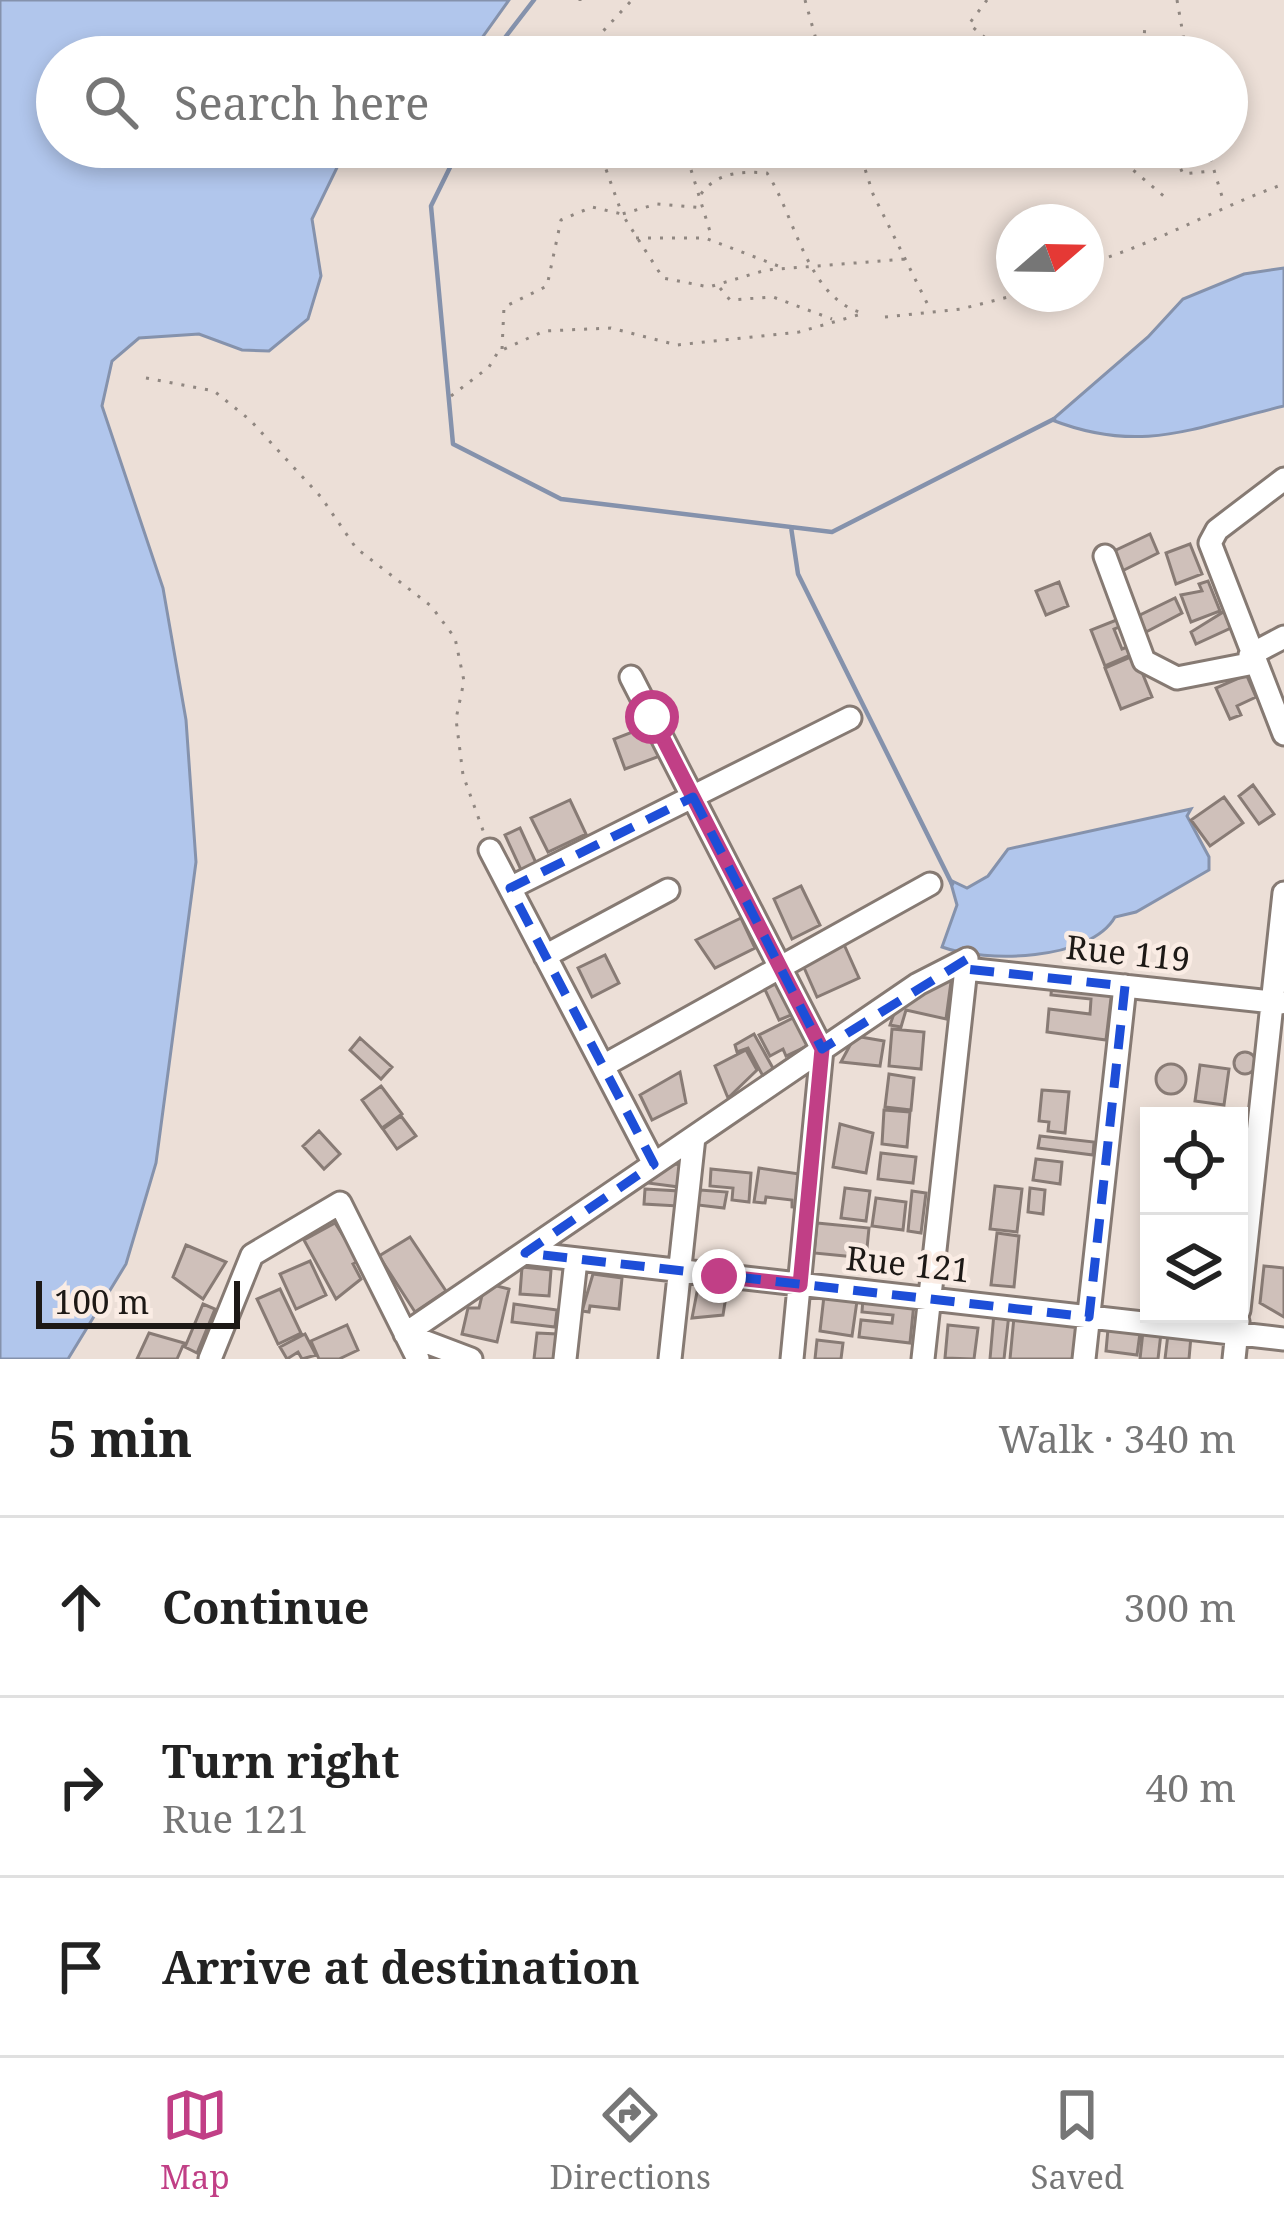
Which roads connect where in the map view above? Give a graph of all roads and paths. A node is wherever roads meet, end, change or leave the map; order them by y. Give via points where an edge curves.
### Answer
1 (632, 0) edge
2 (805, 0) edge
3 (987, 0) edge
4 (1177, 0) edge
5 (1145, 23) dead end
6 (599, 36) edge
7 (815, 36) edge
8 (983, 36) edge
9 (1144, 36) edge
10 (1183, 36) edge
11 (606, 168) edge
12 (692, 168) edge
13 (865, 168) edge
14 (1131, 168) edge
15 (1181, 168) edge
16 (1212, 168) edge
17 (1213, 171) junction
18 (1284, 184) edge
19 (701, 194) junction
20 (1166, 198) dead end
21 (1224, 205) junction
22 (704, 208) junction
23 (622, 214) junction
24 (634, 238) junction
25 (712, 240) junction
26 (1104, 258) edge
27 (906, 259) junction
28 (812, 266) junction
29 (785, 268) junction
30 (718, 285) junction
31 (996, 300) edge
32 (927, 304) dead end
33 (886, 316) dead end
34 (834, 320) junction
35 (502, 349) junction
36 (146, 378) dead end
37 (451, 396) dead end
38 (1284, 479) edge
39 (1105, 556) dead end
40 (1284, 637) edge
41 (1252, 659) junction
42 (631, 676) dead end
43 (850, 718) dead end
44 (1284, 734) edge
45 (693, 796) junction
46 (490, 850) joint
47 (930, 884) dead end
48 (510, 888) junction
49 (668, 890) dead end
50 (1284, 893) edge
51 (545, 956) junction
52 (966, 964) junction
53 (779, 966) junction
54 (1125, 986) junction
55 (1278, 1003) edge
56 (822, 1049) junction
57 (603, 1066) junction
58 (694, 1137) junction
59 (655, 1164) junction
60 (1248, 1240) edge
61 (525, 1253) junction
62 (577, 1260) junction
63 (679, 1271) junction
64 (800, 1285) junction
65 (929, 1299) junction
66 (1089, 1317) junction
67 (1140, 1318) edge
68 (1238, 1323) edge
69 (1247, 1323) edge
70 (1284, 1339) edge
71 (409, 1350) edge
72 (210, 1359) edge
73 (471, 1359) edge
74 (566, 1359) edge
75 (670, 1359) edge
76 (792, 1359) edge
77 (923, 1359) edge
78 (1084, 1359) edge
79 (1234, 1359) edge

1 - 6 path
2 - 7 path
3 - 8 path via 969,24
4 - 10 path
5 - 9 path
11 - 23 path
12 - 19 path
13 - 27 path
14 - 20 path
15 - 17 path
16 - 17 path
17 - 21 path
18 - 21 path
19 - 22 path
19 - 28 path via 710,181 741,171 767,173
21 - 26 path via 1175,235
22 - 23 path via 657,204
22 - 25 path
23 - 24 path
23 - 35 path via 592,207 561,220 547,286 503,307
24 - 25 path
24 - 30 path via 663,278
25 - 29 path
27 - 28 path
27 - 32 path
28 - 29 path
28 - 34 path via 838,299 865,313
29 - 30 path
30 - 34 path via 730,300 773,298
31 - 33 path
34 - 35 path via 799,332 677,345 611,328 544,331
35 - 37 path
36 - 46 path via 214,391 250,420 356,548 431,606 455,638 464,681 456,719 463,775
38 - 41 street via 1210,543
39 - 41 street via 1144,661 1178,677
40 - 41 street
41 - 44 street
42 - 45 street
43 - 45 street
45 - 48 street
45 - 53 street
46 - 48 street
47 - 53 street
48 - 51 street
49 - 51 street
50 - 55 street
51 - 57 street
52 - 54 street, Rue 119
52 - 56 street via 918,984
52 - 65 street
53 - 56 street
53 - 57 street
54 - 55 street, Rue 119
54 - 66 street
55 - 60 street
56 - 58 street
56 - 64 street
57 - 59 street
58 - 59 street
58 - 63 street
59 - 61 street
61 - 62 street, Rue 121
61 - 71 street
62 - 63 street, Rue 121
62 - 74 street
63 - 64 street, Rue 121
63 - 75 street
64 - 65 street, Rue 121
64 - 76 street
65 - 66 street, Rue 121
65 - 77 street
66 - 67 street, Rue 121
66 - 78 street
68 - 79 street
69 - 70 street, Rue 121
71 - 72 street via 340,1203 252,1255
71 - 73 street

